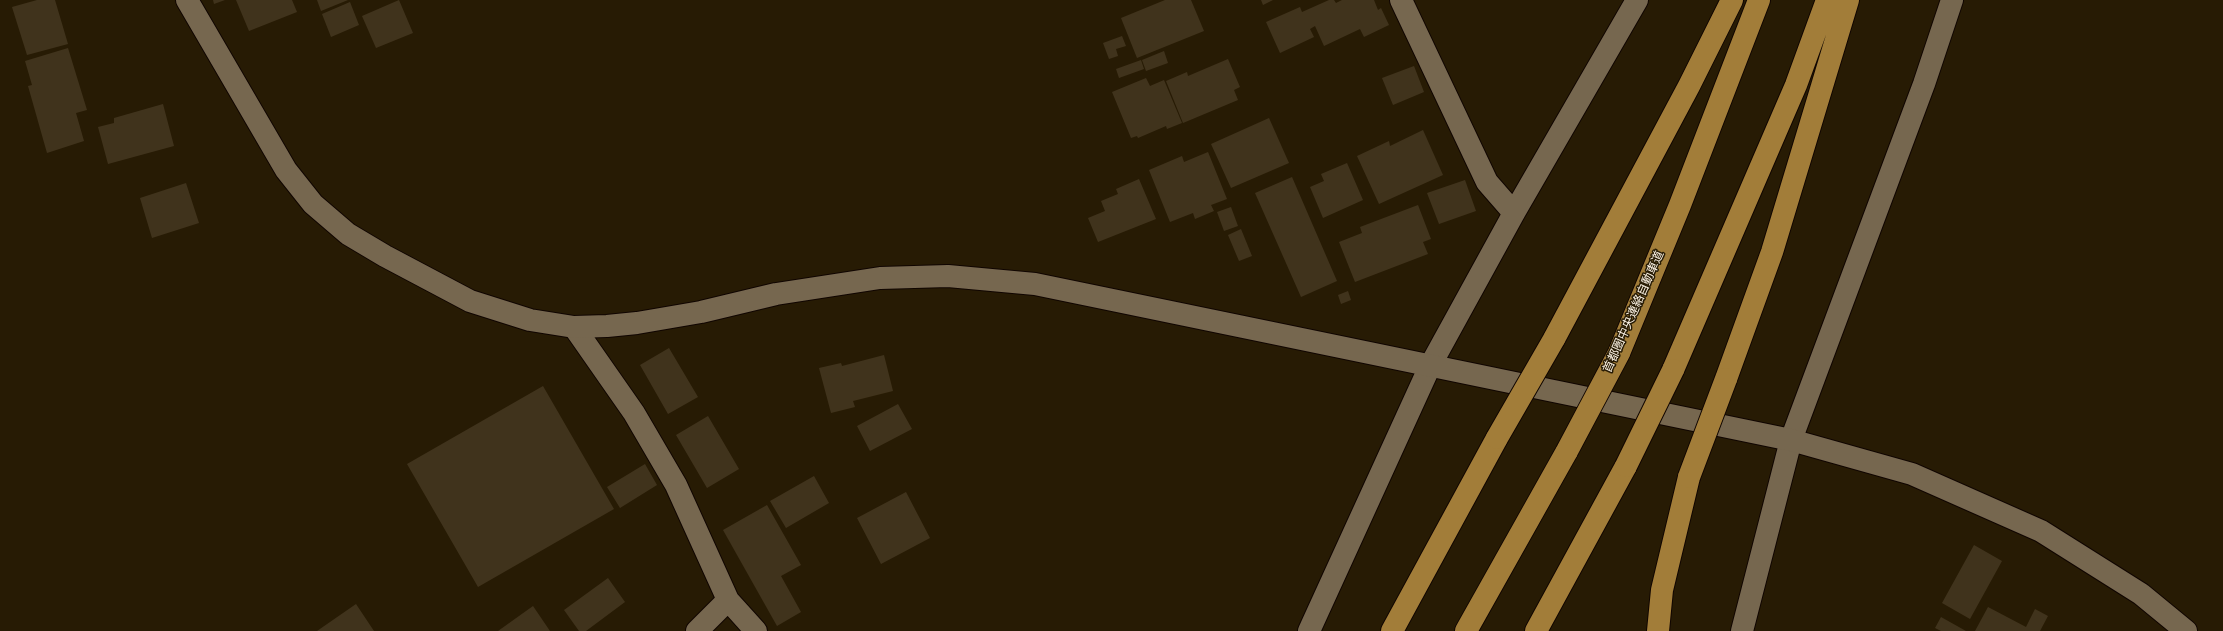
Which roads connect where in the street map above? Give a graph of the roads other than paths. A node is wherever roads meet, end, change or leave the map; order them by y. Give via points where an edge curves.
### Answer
1 (187, 0) edge
2 (1401, 0) edge
3 (1637, 0) edge
4 (1732, 0) edge
5 (1759, 0) edge
6 (1827, 0) edge
7 (1848, 0) edge
8 (1952, 0) edge
9 (1514, 213) junction
10 (574, 327) junction
11 (1430, 366) junction
12 (1791, 440) junction
13 (728, 600) junction
14 (697, 631) edge
15 (756, 631) edge
16 (1309, 631) edge
17 (1392, 631) edge
18 (1466, 631) edge
19 (1536, 631) edge
20 (1658, 631) edge
21 (1742, 631) edge
22 (2186, 631) edge

1 - 10 street via 286,170 313,204 348,234 470,301 530,320
2 - 9 street via 1487,182
3 - 9 street
4 - 17 highway, bridge via 1554,339
5 - 18 highway, 首都圏中央連絡自動車道, bridge via 1680,205 1619,352 1567,451
6 - 19 highway, bridge via 1793,92 1673,370 1626,466
7 - 20 highway, bridge via 1772,252 1689,477 1662,590
8 - 12 street via 1921,91
9 - 11 street
10 - 11 street via 637,323 701,312 776,294 880,278 948,276 1035,284
10 - 13 street via 634,413 676,485
11 - 12 street
11 - 16 street
12 - 21 street
12 - 22 street via 1912,474 2041,531 2141,594
13 - 14 street
13 - 15 street

